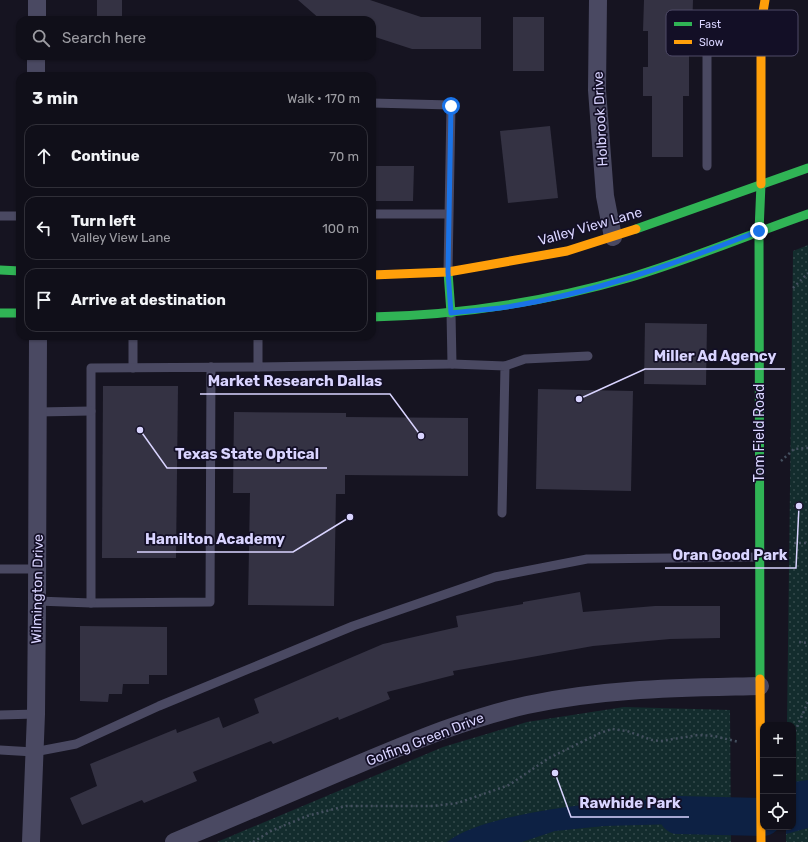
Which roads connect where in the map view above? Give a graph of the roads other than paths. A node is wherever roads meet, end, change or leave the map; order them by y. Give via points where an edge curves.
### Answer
1 (37, 0) edge
2 (598, 0) edge
3 (755, 0) edge
4 (765, 0) edge
5 (758, 10) edge
6 (763, 10) edge
7 (37, 16) edge
8 (707, 56) edge
9 (761, 56) edge
10 (36, 60) edge
11 (36, 72) edge
12 (376, 103) edge
13 (707, 166) dead end
14 (808, 168) edge
15 (761, 183) junction
16 (376, 214) edge
17 (448, 214) junction
18 (808, 214) edge
19 (0, 216) edge
20 (16, 216) edge
21 (759, 231) junction
22 (613, 237) junction
23 (0, 270) edge
24 (16, 271) edge
25 (448, 272) junction
26 (376, 275) edge
27 (0, 313) edge
28 (16, 313) edge
29 (451, 313) junction
30 (376, 317) edge
31 (38, 340) edge
32 (133, 340) edge
33 (258, 340) edge
34 (588, 356) dead end
35 (452, 364) junction
36 (505, 366) junction
37 (211, 367) junction
38 (258, 367) junction
39 (133, 368) junction
40 (91, 411) junction
41 (38, 412) junction
42 (502, 513) dead end
43 (760, 557) junction
44 (0, 569) edge
45 (38, 570) junction
46 (38, 601) junction
47 (91, 603) junction
48 (760, 686) junction
49 (36, 714) junction
50 (0, 715) edge
51 (0, 750) edge
52 (34, 752) junction
53 (31, 842) edge
54 (174, 842) edge
55 (761, 842) edge

1 - 7 street
2 - 22 street, Holbrook Drive via 597,90 605,196
3 - 5 street, Tom Field Road
4 - 6 main road, Tom Field Road
8 - 13 lane
9 - 15 main road, Tom Field Road
10 - 11 street
12 - 17 lane via 451,106
14 - 15 main road, Valley View Lane
15 - 21 main road, Tom Field Road
15 - 22 main road, Valley View Lane
16 - 17 lane
17 - 25 lane
18 - 21 main road
19 - 20 lane
21 - 29 main road via 630,277 500,308
21 - 43 main road, Tom Field Road
22 - 25 main road, Valley View Lane via 567,250
23 - 24 main road
25 - 26 main road, Valley View Lane
25 - 29 main road
27 - 28 main road
29 - 30 main road
29 - 35 lane
31 - 41 street, Wilmington Drive
32 - 39 lane
33 - 38 lane
34 - 36 lane via 525,359
35 - 36 lane
35 - 38 lane
36 - 42 lane
37 - 38 lane
37 - 39 lane
37 - 47 lane via 210,602
39 - 40 lane via 91,368
40 - 41 lane
40 - 47 lane
41 - 45 street, Wilmington Drive
43 - 48 main road, Tom Field Road
43 - 52 lane via 587,559 495,577 354,626 159,706 76,744
44 - 45 lane
45 - 46 street, Wilmington Drive
46 - 47 lane
46 - 49 street, Wilmington Drive
48 - 54 street, Golfing Green Drive via 648,689 586,694 469,720
48 - 55 main road, Tom Field Road
49 - 50 lane
49 - 52 street, Wilmington Drive
51 - 52 lane
52 - 53 street, Wilmington Drive

